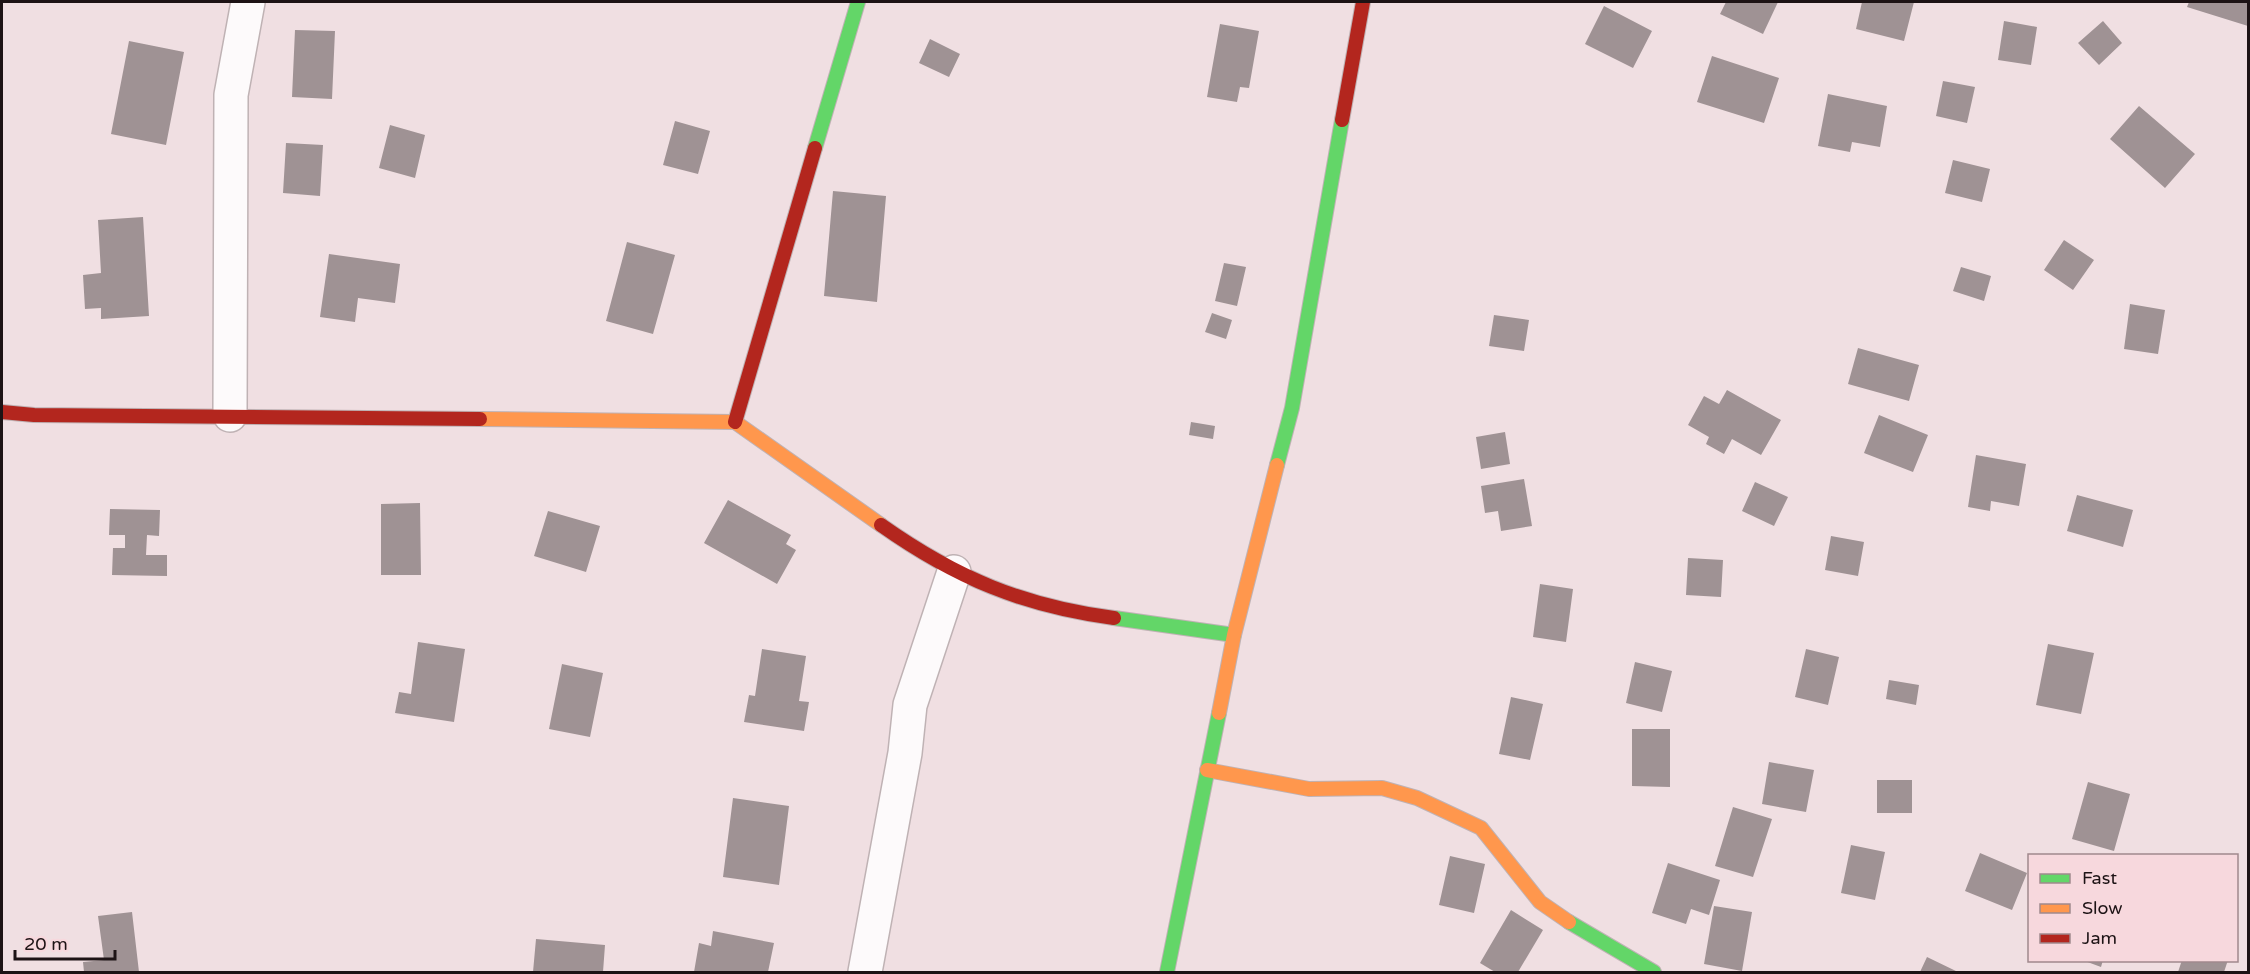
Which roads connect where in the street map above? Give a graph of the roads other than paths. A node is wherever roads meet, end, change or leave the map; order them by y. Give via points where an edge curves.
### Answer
1 (248, 2) edge
2 (858, 2) edge
3 (1363, 2) edge
4 (2, 412) edge
5 (230, 415) junction
6 (735, 422) junction
7 (954, 572) junction
8 (1234, 634) junction
9 (1207, 770) junction
10 (865, 972) edge
11 (1167, 972) edge
12 (1654, 972) edge

1 - 5 street via 231,95
2 - 6 street
3 - 8 street via 1292,408
4 - 5 street
5 - 6 street
6 - 7 street via 912,548
7 - 8 street via 1021,599 1067,612
7 - 10 street via 910,705
8 - 9 street
9 - 11 street
9 - 12 street via 1309,789 1382,788 1417,798 1481,828 1540,902

